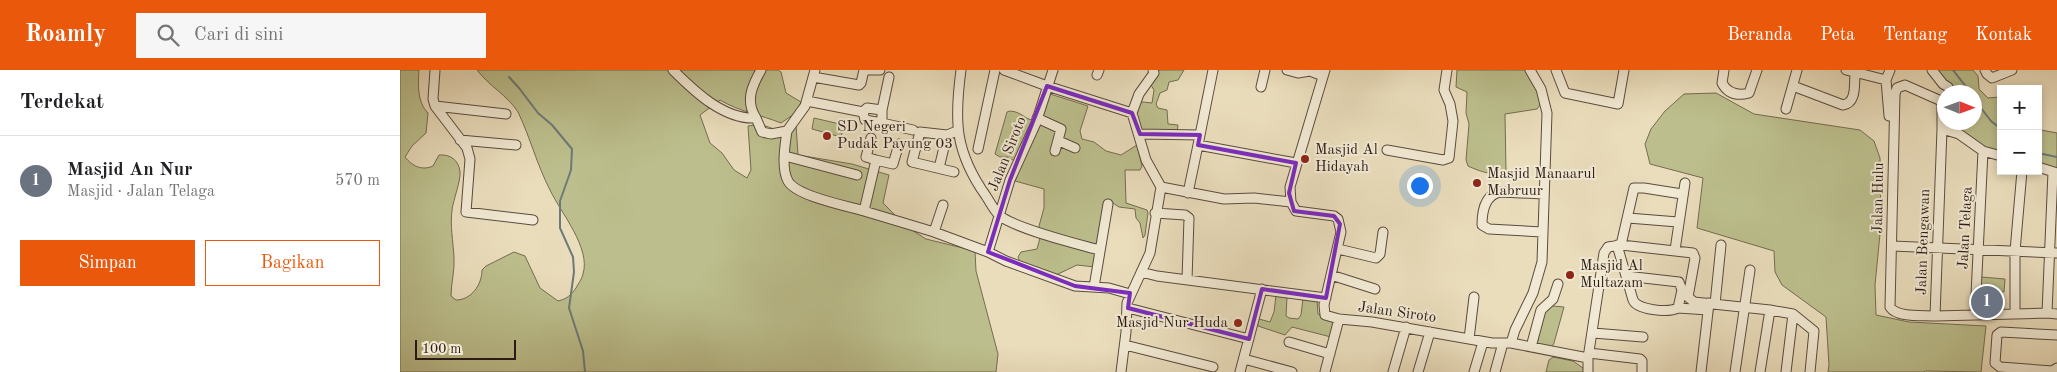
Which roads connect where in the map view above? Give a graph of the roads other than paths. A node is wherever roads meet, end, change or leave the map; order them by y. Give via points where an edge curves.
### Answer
1 (435, 70) edge
2 (673, 70) edge
3 (761, 70) edge
4 (880, 70) edge
5 (961, 70) edge
6 (995, 70) edge
7 (1004, 70) edge
8 (1054, 70) edge
9 (1153, 70) edge
10 (1213, 70) edge
11 (1265, 70) edge
12 (1287, 70) edge
13 (1447, 70) edge
14 (1530, 70) edge
15 (1556, 70) edge
16 (1562, 70) edge
17 (1624, 70) edge
18 (1724, 70) edge
19 (1756, 70) edge
20 (1797, 70) edge
21 (1890, 70) edge
22 (1932, 70) edge
23 (1986, 70) edge
24 (2012, 70) edge
25 (1851, 71) edge
26 (1324, 73) edge
27 (814, 74) edge
28 (889, 77) dead end
29 (1886, 80) junction
30 (1944, 85) edge
31 (1047, 86) junction
32 (1793, 86) junction
33 (1261, 88) dead end
34 (1569, 94) junction
35 (1937, 99) edge
36 (807, 101) junction
37 (435, 106) junction
38 (1786, 109) dead end
39 (882, 110) junction
40 (863, 112) junction
41 (1132, 113) junction
42 (506, 114) dead end
43 (1889, 116) dead end
44 (756, 118) junction
45 (1037, 118) junction
46 (882, 123) junction
47 (913, 130) dead end
48 (1942, 130) edge
49 (1945, 130) edge
50 (786, 131) junction
51 (957, 131) junction
52 (1140, 134) junction
53 (947, 135) junction
54 (1200, 135) junction
55 (870, 138) dead end
56 (460, 140) junction
57 (1058, 141) junction
58 (516, 144) dead end
59 (899, 144) dead end
60 (1198, 145) junction
61 (978, 148) dead end
62 (1075, 148) dead end
63 (1387, 150) dead end
64 (1983, 150) junction
65 (1055, 152) dead end
66 (1997, 155) edge
67 (785, 156) junction
68 (876, 160) junction
69 (1296, 163) junction
70 (939, 168) junction
71 (2042, 168) edge
72 (954, 172) dead end
73 (2055, 172) edge
74 (857, 174) dead end
75 (2022, 175) edge
76 (1685, 183) dead end
77 (1162, 187) junction
78 (1188, 193) junction
79 (1544, 194) junction
80 (1682, 194) junction
81 (1291, 202) junction
82 (1108, 204) dead end
83 (943, 205) dead end
84 (864, 211) junction
85 (1155, 213) junction
86 (1000, 215) junction
87 (1628, 218) junction
88 (533, 220) dead end
89 (1678, 222) junction
90 (934, 232) junction
91 (1383, 232) dead end
92 (1542, 232) junction
93 (1619, 245) junction
94 (1721, 245) dead end
95 (1892, 246) junction
96 (1938, 247) junction
97 (1338, 249) junction
98 (1978, 249) junction
99 (1099, 250) junction
100 (1675, 250) junction
101 (2015, 251) junction
102 (988, 252) junction
103 (2054, 253) edge
104 (1750, 270) dead end
105 (1141, 272) junction
106 (1331, 275) junction
107 (1626, 276) junction
108 (1187, 280) junction
109 (1558, 284) dead end
110 (1094, 286) junction
111 (1375, 288) dead end
112 (1262, 289) junction
113 (1130, 294) junction
114 (1474, 297) dead end
115 (1326, 298) junction
116 (1711, 306) junction
117 (1128, 308) junction
118 (1678, 308) junction
119 (1745, 308) junction
120 (1770, 310) junction
121 (2047, 313) junction
122 (1793, 314) junction
123 (2015, 314) junction
124 (2057, 314) edge
125 (1976, 315) junction
126 (1935, 316) junction
127 (1339, 320) junction
128 (1406, 327) junction
129 (1430, 332) junction
130 (1593, 333) junction
131 (2057, 335) edge
132 (1643, 338) dead end
133 (1249, 339) junction
134 (1469, 339) junction
135 (1289, 342) dead end
136 (1484, 342) junction
137 (1507, 343) junction
138 (1125, 345) junction
139 (1531, 347) junction
140 (1330, 354) junction
141 (1589, 356) junction
142 (1244, 359) junction
143 (1213, 368) dead end
144 (2057, 368) edge
145 (1120, 372) edge
146 (1240, 372) edge
147 (1292, 372) edge
148 (1325, 372) edge
149 (1393, 372) edge
150 (1418, 372) edge
151 (1474, 372) edge
152 (1494, 372) edge
153 (1588, 372) edge
154 (1642, 372) edge
155 (1701, 372) edge
156 (1735, 372) edge
157 (1760, 372) edge
158 (1786, 372) edge
159 (1810, 372) edge

1 - 37 street via 432,99
2 - 44 street via 728,113
3 - 44 street via 750,101
4 - 27 street via 864,71 859,85
5 - 51 street
6 - 61 street
7 - 31 street
8 - 31 street, Jalan Siroto
9 - 41 street
10 - 54 street
11 - 33 street
12 - 26 street
13 - 63 street via 1444,90 1453,121 1449,158 1443,160
14 - 79 street via 1541,89 1547,113
15 - 34 street via 1564,92
16 - 34 street
17 - 34 street via 1618,104
18 - 19 street via 1722,83 1728,91 1736,94 1750,93
20 - 32 street
21 - 29 street
22 - 30 street
23 - 24 street via 1992,78
25 - 29 street
25 - 32 street via 1853,93 1849,104 1843,105
26 - 69 street
27 - 36 street
28 - 39 street
29 - 43 street
31 - 41 street
31 - 45 street, Jalan Siroto
32 - 38 street
35 - 95 street, Jalan Hulu via 1904,85 1897,88 1895,94
36 - 40 street
36 - 50 street
37 - 42 street
37 - 56 street
39 - 40 street via 867,108
39 - 46 street
40 - 46 street via 865,120
41 - 52 street
44 - 50 street via 763,134
45 - 57 street via 1061,129
45 - 86 street, Jalan Siroto via 1010,180
46 - 47 street
48 - 96 street, Jalan Bengawan
49 - 64 street via 1959,134
50 - 67 street
51 - 53 street
51 - 86 street via 968,167
52 - 54 street
52 - 77 street via 1146,160
53 - 70 street
53 - 70 street via 920,132 912,162
54 - 60 street
55 - 68 street via 866,157
56 - 58 street
56 - 88 street via 470,159 466,212
57 - 62 street
57 - 65 street
59 - 68 street via 893,164
60 - 69 street
60 - 78 street
64 - 66 street
64 - 98 street, Jalan Telaga
67 - 74 street
67 - 84 street via 786,174 793,187
68 - 84 street
69 - 81 street via 1290,187
70 - 72 street
71 - 73 street
73 - 103 street
75 - 101 street
76 - 80 street
77 - 78 street, Jalan Siroto
77 - 85 street
78 - 81 street, Jalan Siroto via 1230,200 1254,198
79 - 92 street
79 - 92 street via 1494,193 1485,204 1482,216 1482,225 1489,229
80 - 87 street via 1634,188
80 - 89 street
81 - 97 street, Jalan Siroto via 1293,209 1300,213 1329,214 1338,219 1341,232
82 - 99 street
83 - 90 street
84 - 90 street
85 - 105 street via 1151,247
85 - 108 street via 1189,218
86 - 99 street via 1033,230
86 - 102 street, Jalan Siroto
87 - 89 street
87 - 93 street
89 - 100 street
90 - 102 street
91 - 97 street via 1380,254 1376,258
92 - 137 street via 1542,262 1535,285
93 - 100 street
93 - 107 street
93 - 130 street via 1608,247 1604,253
94 - 116 street
95 - 96 street
95 - 126 street, Jalan Hulu via 1890,307 1899,313
96 - 98 street
96 - 126 street, Jalan Bengawan
97 - 106 street, Jalan Siroto
98 - 101 street
98 - 125 street, Jalan Telaga
99 - 110 street
100 - 116 street via 1691,251 1694,255 1688,290 1690,300
101 - 103 street
101 - 123 street
102 - 110 street via 1075,286
103 - 121 street
104 - 119 street
105 - 108 street
105 - 113 street
106 - 111 street
106 - 115 street, Jalan Siroto
107 - 118 street via 1637,306
107 - 118 street via 1679,282 1682,290
108 - 112 street
109 - 139 street via 1553,299 1541,310
110 - 113 street
112 - 115 street
112 - 133 street
113 - 117 street
114 - 134 street
115 - 127 street, Jalan Siroto via 1325,315
116 - 118 street
116 - 119 street
116 - 155 street
117 - 133 street
117 - 138 street
119 - 120 street
119 - 156 street
120 - 122 street
120 - 157 street
121 - 123 street
121 - 124 street
122 - 158 street
122 - 159 street via 1814,331
123 - 125 street
125 - 126 street, Jalan Bengawan
127 - 128 street, Jalan Siroto
127 - 140 street
128 - 129 street, Jalan Siroto
128 - 149 street
129 - 134 street, Jalan Siroto
129 - 150 street
130 - 132 street
130 - 141 street
131 - 144 street via 1998,333 1995,363 2000,367 2052,371
133 - 142 street
134 - 136 street, Jalan Siroto
135 - 140 street
136 - 137 street, Jalan Siroto
136 - 151 street
137 - 139 street, Jalan Siroto
137 - 152 street
138 - 143 street
138 - 145 street
139 - 141 street, Jalan Siroto
140 - 148 street
141 - 153 street
141 - 154 street, Jalan Siroto via 1640,360
142 - 146 street
142 - 147 street

